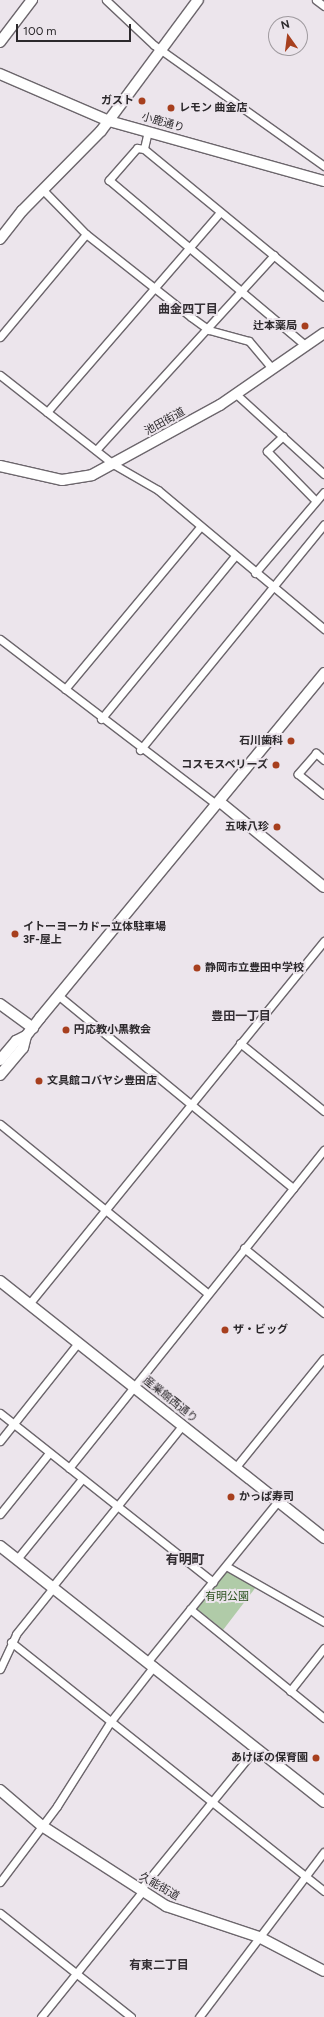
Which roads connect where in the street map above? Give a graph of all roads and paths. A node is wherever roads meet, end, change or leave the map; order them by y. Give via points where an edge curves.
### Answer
1 (32, 0) edge
2 (106, 0) edge
3 (198, 0) edge
4 (316, 0) edge
5 (324, 6) edge
6 (0, 42) edge
7 (162, 48) junction
8 (0, 74) edge
9 (109, 121) junction
10 (148, 131) junction
11 (144, 148) junction
12 (324, 166) edge
13 (324, 181) edge
14 (43, 190) junction
15 (220, 212) junction
16 (86, 234) junction
17 (0, 239) edge
18 (189, 248) junction
19 (274, 255) junction
20 (155, 288) junction
21 (242, 292) junction
22 (324, 297) edge
23 (209, 330) junction
24 (324, 332) edge
25 (0, 337) edge
26 (304, 344) junction
27 (272, 368) junction
28 (0, 375) edge
29 (236, 394) junction
30 (47, 412) junction
31 (283, 436) junction
32 (96, 450) junction
33 (113, 464) junction
34 (0, 466) edge
35 (324, 474) edge
36 (324, 492) edge
37 (314, 500) junction
38 (324, 524) edge
39 (200, 527) junction
40 (234, 557) junction
41 (255, 573) junction
42 (272, 587) junction
43 (324, 629) edge
44 (0, 639) edge
45 (324, 673) edge
46 (65, 689) junction
47 (101, 719) junction
48 (140, 750) junction
49 (324, 760) edge
50 (324, 795) edge
51 (218, 803) junction
52 (324, 886) edge
53 (324, 941) edge
54 (59, 996) junction
55 (0, 1004) edge
56 (33, 1028) junction
57 (26, 1036) junction
58 (240, 1043) junction
59 (0, 1060) edge
60 (0, 1075) edge
61 (189, 1103) junction
62 (324, 1111) edge
63 (0, 1124) edge
64 (324, 1150) edge
65 (294, 1188) junction
66 (104, 1209) junction
67 (244, 1248) junction
68 (0, 1281) edge
69 (207, 1293) junction
70 (29, 1304) junction
71 (324, 1313) edge
72 (78, 1343) junction
73 (324, 1358) edge
74 (133, 1386) junction
75 (0, 1413) edge
76 (14, 1424) junction
77 (182, 1426) junction
78 (0, 1441) edge
79 (49, 1453) junction
80 (69, 1468) junction
81 (235, 1468) junction
82 (82, 1479) junction
83 (278, 1502) junction
84 (117, 1507) junction
85 (0, 1514) edge
86 (324, 1538) edge
87 (0, 1546) edge
88 (17, 1559) junction
89 (226, 1566) junction
90 (213, 1582) junction
91 (53, 1587) junction
92 (190, 1609) junction
93 (324, 1622) edge
94 (11, 1642) junction
95 (324, 1648) edge
96 (2, 1657) edge
97 (151, 1664) junction
98 (0, 1669) edge
99 (290, 1691) junction
100 (324, 1718) edge
101 (111, 1721) junction
102 (255, 1749) junction
103 (0, 1790) edge
104 (212, 1802) junction
105 (324, 1802) edge
106 (42, 1826) junction
107 (324, 1852) edge
108 (305, 1876) junction
109 (0, 1882) edge
110 (141, 1891) junction
111 (324, 1891) edge
112 (0, 1913) edge
113 (259, 1937) junction
114 (324, 1971) edge
115 (76, 1973) junction
116 (41, 2017) edge
117 (131, 2017) edge
118 (199, 2017) edge

1 - 6 street
2 - 7 street
3 - 7 street
4 - 5 street
7 - 9 street
7 - 12 street
8 - 9 street, 小鹿通り
9 - 10 street, 小鹿通り
9 - 14 street
10 - 11 street
10 - 13 street, 小鹿通り
11 - 15 street
11 - 18 street via 137,148 109,180
14 - 16 street
14 - 17 street
15 - 18 street
15 - 19 street
16 - 20 street
16 - 25 street
18 - 20 street
18 - 21 street
19 - 21 street
19 - 22 street
20 - 23 street
20 - 30 street
21 - 23 street
21 - 26 street
23 - 27 street via 249,341
23 - 32 street
24 - 26 street, 池田街道
26 - 27 street, 池田街道
27 - 29 street, 池田街道
28 - 30 street
29 - 31 street
29 - 33 street, 池田街道
30 - 32 street
31 - 35 street
31 - 37 street via 267,451
32 - 33 street
33 - 34 street, 池田街道 via 84,478 62,480
33 - 39 street via 158,490
36 - 37 street
37 - 41 street
38 - 42 street
39 - 40 street
39 - 46 street
40 - 41 street
40 - 47 street
41 - 42 street
42 - 43 street
42 - 48 street
44 - 46 street
45 - 51 street
46 - 47 street
47 - 48 street
48 - 51 street
49 - 50 street via 316,753 298,774
51 - 52 street
51 - 54 street
53 - 58 street
54 - 56 street
54 - 61 street
55 - 56 street
56 - 57 street
57 - 59 street via 16,1042
57 - 60 street via 23,1048
58 - 61 street
58 - 62 street
61 - 65 street
61 - 66 street
63 - 66 street
64 - 65 street
65 - 67 street
66 - 69 street
66 - 70 street
67 - 69 street
67 - 71 street
68 - 70 street, 産業館西通り
69 - 74 street
70 - 72 street, 産業館西通り
72 - 74 street, 産業館西通り
72 - 76 street
73 - 81 street
74 - 77 street, 産業館西通り
74 - 80 street
75 - 76 street
76 - 78 street
76 - 79 street
77 - 81 street, 産業館西通り
77 - 84 street
79 - 80 street
79 - 85 street
80 - 82 street
81 - 83 street, 産業館西通り
82 - 84 street
82 - 88 street
83 - 86 street, 産業館西通り
83 - 89 street
84 - 90 street
84 - 91 street
87 - 88 street
88 - 91 street
89 - 90 street
89 - 93 street
90 - 92 street
91 - 94 street
91 - 97 street
92 - 97 street
92 - 99 street
94 - 96 street
94 - 101 street
95 - 99 street
96 - 98 street
97 - 101 street
97 - 102 street
99 - 100 street
101 - 104 street
101 - 106 street
102 - 104 street
102 - 105 street
103 - 106 street, 久能街道
104 - 108 street
104 - 110 street
106 - 109 street
106 - 110 street, 久能街道
107 - 108 street
108 - 111 street
108 - 113 street
110 - 113 street, 久能街道 via 185,1914
110 - 115 street
112 - 115 street
113 - 114 street, 久能街道
113 - 118 street
115 - 116 street
115 - 117 street

